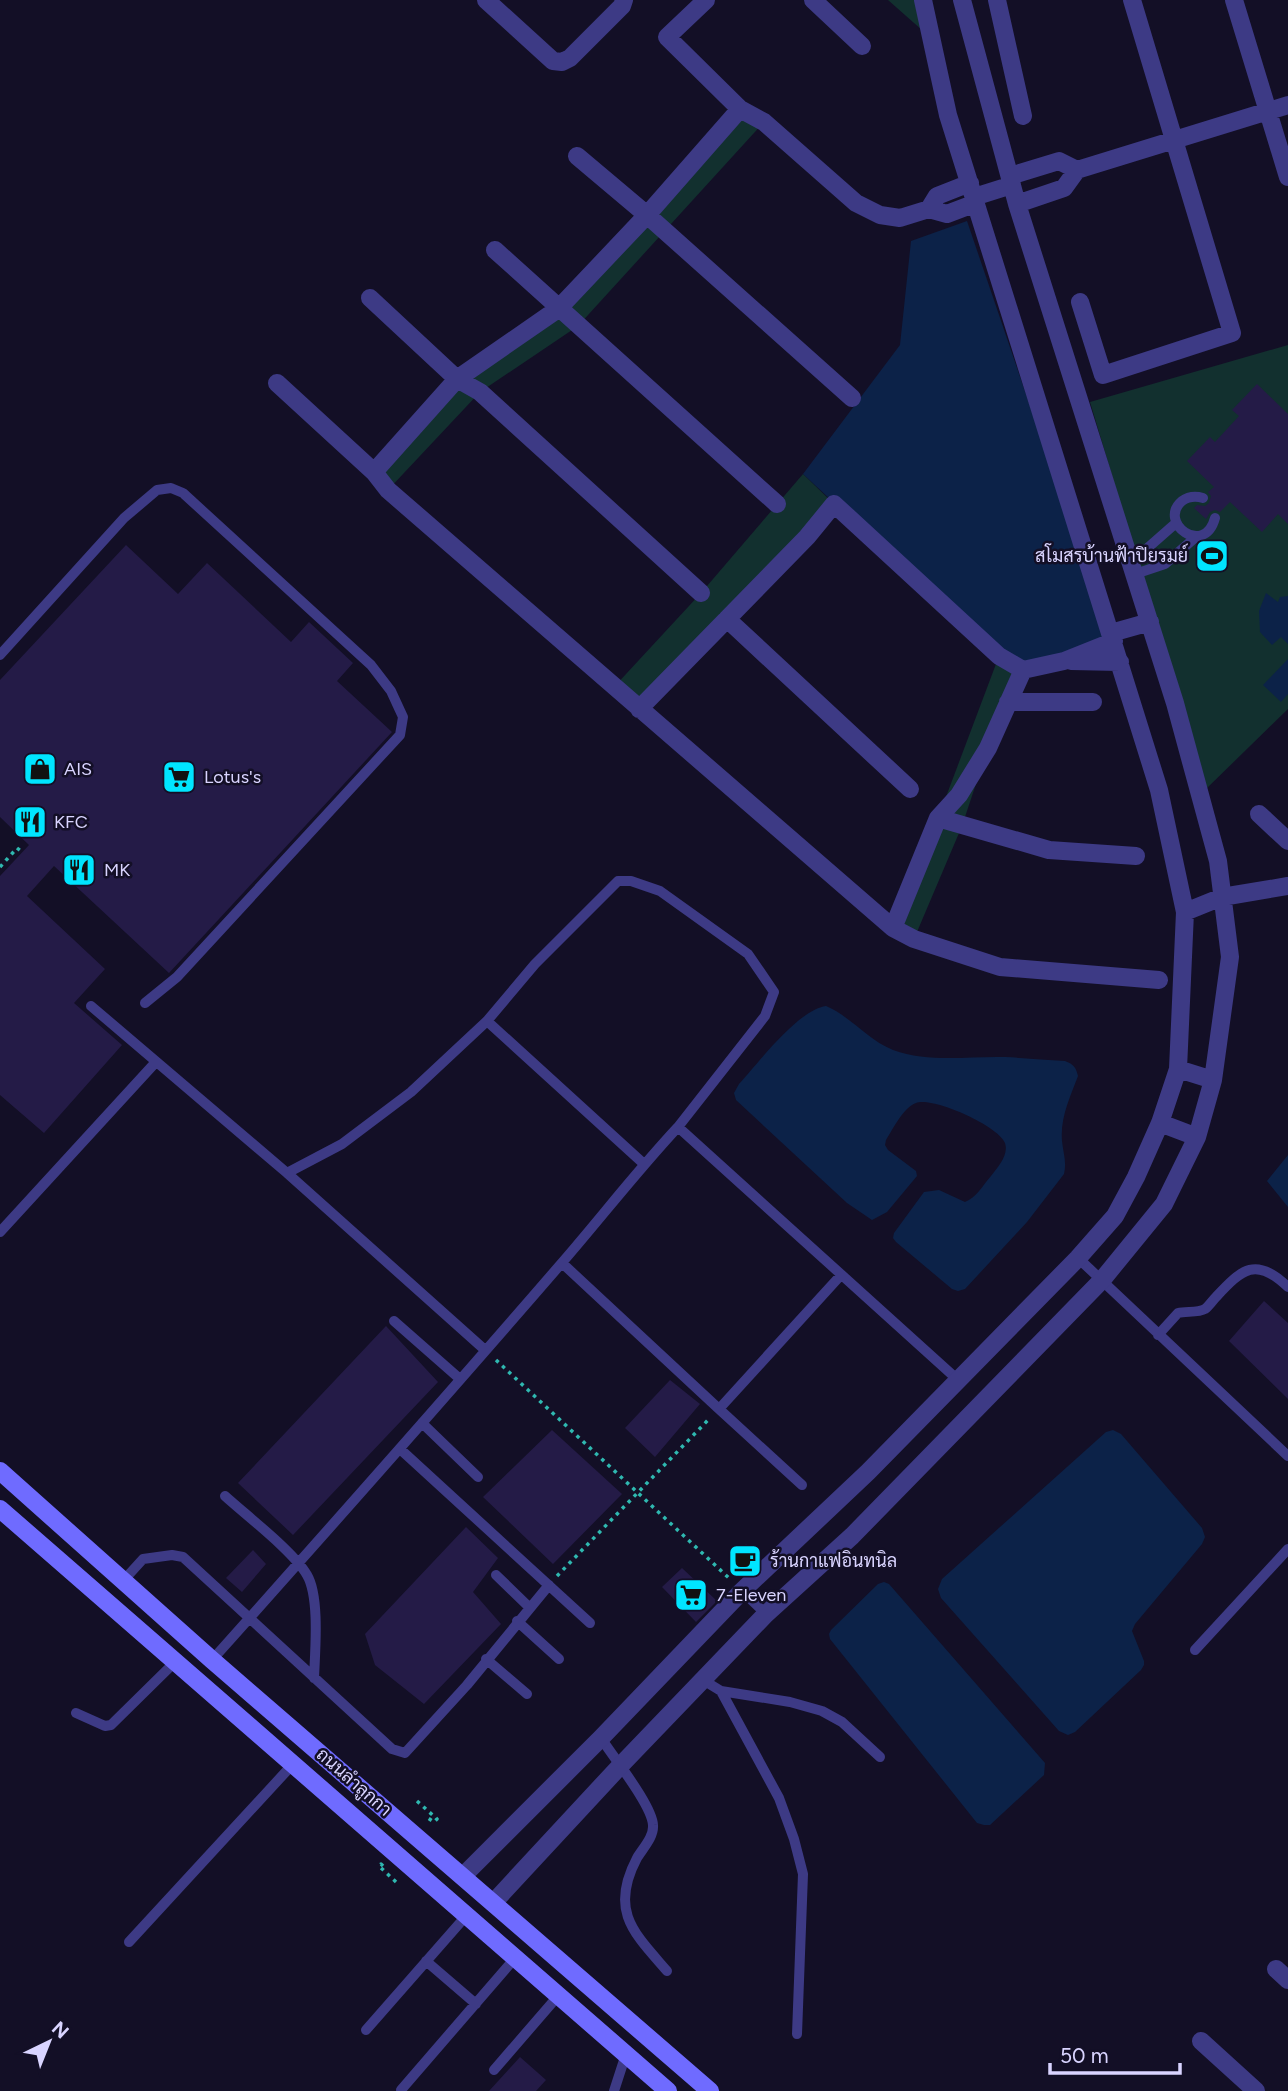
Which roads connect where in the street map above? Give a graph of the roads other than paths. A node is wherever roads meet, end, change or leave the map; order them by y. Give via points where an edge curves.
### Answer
1 (486, 0) edge
2 (624, 0) edge
3 (706, 0) edge
4 (813, 0) edge
5 (923, 0) edge
6 (962, 0) edge
7 (997, 0) edge
8 (1132, 0) edge
9 (1234, 0) edge
10 (862, 46) dead end
11 (1288, 105) edge
12 (740, 109) junction
13 (1268, 111) junction
14 (1023, 116) dead end
15 (1175, 140) junction
16 (577, 156) dead end
17 (1077, 170) junction
18 (1288, 177) edge
19 (1011, 181) junction
20 (974, 194) junction
21 (1017, 204) junction
22 (647, 215) junction
23 (495, 250) dead end
24 (370, 298) dead end
25 (1080, 302) dead end
26 (558, 309) junction
27 (457, 379) junction
28 (277, 383) dead end
29 (852, 398) dead end
30 (374, 472) junction
31 (1203, 498) dead end
32 (777, 504) dead end
33 (1215, 518) dead end
34 (1176, 523) junction
35 (1197, 536) junction
36 (1129, 556) junction
37 (1135, 575) junction
38 (701, 593) dead end
39 (727, 618) junction
40 (1150, 622) junction
41 (1112, 637) junction
42 (0, 655) edge
43 (1064, 661) junction
44 (1120, 662) junction
45 (1023, 670) junction
46 (1009, 702) junction
47 (1093, 702) dead end
48 (639, 709) junction
49 (910, 789) dead end
50 (1259, 814) dead end
51 (938, 818) junction
52 (1288, 841) edge
53 (1136, 856) dead end
54 (1288, 886) edge
55 (1222, 897) junction
56 (1185, 912) junction
57 (893, 928) junction
58 (1159, 980) dead end
59 (145, 1003) dead end
60 (92, 1006) dead end
61 (487, 1021) junction
62 (155, 1063) junction
63 (1178, 1069) junction
64 (1213, 1080) junction
65 (1160, 1123) junction
66 (678, 1128) junction
67 (1197, 1137) junction
68 (644, 1164) junction
69 (287, 1173) junction
70 (0, 1232) edge
71 (1077, 1258) junction
72 (562, 1263) junction
73 (841, 1275) junction
74 (1102, 1280) junction
75 (1288, 1287) edge
76 (394, 1321) dead end
77 (1158, 1335) junction
78 (485, 1350) junction
79 (460, 1379) junction
80 (958, 1380) junction
81 (719, 1409) junction
82 (422, 1423) junction
83 (400, 1449) junction
84 (1288, 1456) edge
85 (0, 1471) edge
86 (478, 1477) dead end
87 (802, 1485) dead end
88 (225, 1496) dead end
89 (2, 1515) edge
90 (1288, 1549) edge
91 (298, 1563) junction
92 (496, 1575) dead end
93 (123, 1581) junction
94 (549, 1585) junction
95 (742, 1591) junction
96 (528, 1607) junction
97 (766, 1615) junction
98 (249, 1618) junction
99 (517, 1622) junction
100 (590, 1623) dead end
101 (1195, 1650) dead end
102 (486, 1659) junction
103 (559, 1659) dead end
104 (212, 1660) junction
105 (175, 1662) junction
106 (314, 1678) junction
107 (703, 1680) junction
108 (721, 1690) junction
109 (527, 1694) dead end
110 (76, 1713) dead end
111 (600, 1738) junction
112 (880, 1757) dead end
113 (293, 1764) junction
114 (620, 1766) junction
115 (463, 1876) junction
116 (493, 1903) junction
117 (466, 1916) junction
118 (129, 1942) dead end
119 (515, 1958) junction
120 (426, 1961) junction
121 (667, 1971) dead end
122 (558, 1996) junction
123 (476, 2004) junction
124 (366, 2030) dead end
125 (797, 2034) dead end
126 (1201, 2041) dead end
127 (626, 2054) junction
128 (494, 2070) dead end
129 (401, 2090) edge
130 (614, 2091) edge
131 (668, 2091) edge
132 (710, 2091) edge
133 (1256, 2091) edge

1 - 2 street via 554,61 562,62
3 - 12 street via 667,37
4 - 10 street
5 - 20 street via 948,115
6 - 19 street
7 - 14 street
8 - 15 street
9 - 13 street
11 - 13 street
12 - 20 street via 764,122 856,204 880,215 900,218 929,209 947,214
12 - 22 street
13 - 15 street
13 - 18 street
15 - 17 street
15 - 25 street via 1231,333 1103,375
16 - 22 street
17 - 19 street via 1059,161
17 - 21 street via 1064,188
19 - 20 street
19 - 21 street
20 - 41 street
21 - 36 street
22 - 26 street
22 - 29 street
23 - 26 street
24 - 27 street
26 - 27 street
26 - 32 street
27 - 30 street
27 - 38 street via 480,392
28 - 30 street
30 - 48 street via 388,490
31 - 34 lane via 1184,499 1176,510
33 - 35 lane via 1209,531
34 - 35 lane via 1184,533
34 - 36 lane via 1143,552
35 - 37 lane via 1165,564
36 - 37 street
37 - 40 street
39 - 45 street via 834,504 999,656
39 - 48 street
39 - 49 street
40 - 41 street
40 - 55 street via 1218,861
41 - 43 street
41 - 44 street
42 - 59 lane via 124,518 157,490 171,488 183,493 371,665 403,717 400,735 382,756 177,977
43 - 44 street
43 - 45 street
44 - 56 street via 1159,789
45 - 46 street
46 - 47 street
46 - 51 street via 988,748 959,795
48 - 57 street
50 - 52 street
51 - 53 street via 1049,850
51 - 57 street
54 - 55 street
55 - 56 street
55 - 64 street via 1230,957
56 - 63 street
57 - 58 street via 1000,967
60 - 62 lane
61 - 66 lane via 535,964 618,881 660,891 748,954 774,992 765,1016
61 - 68 lane
61 - 69 lane via 411,1092 342,1144
62 - 69 lane
62 - 70 lane
63 - 64 street
63 - 65 street
64 - 67 street
65 - 67 street
65 - 71 street via 1115,1216
66 - 68 lane
66 - 73 lane
67 - 74 street via 1164,1204
68 - 72 lane
69 - 78 lane
71 - 74 lane
71 - 80 street
72 - 78 lane
72 - 81 lane
73 - 80 lane
73 - 81 lane
74 - 77 lane
74 - 97 street via 852,1536
75 - 77 lane via 1274,1274 1255,1269 1242,1272 1204,1310 1178,1313
76 - 79 lane
77 - 84 lane
78 - 79 lane
79 - 82 lane
80 - 95 street
81 - 87 lane
82 - 83 lane
82 - 86 lane
83 - 91 lane
83 - 94 lane
85 - 93 main road, ถนนลำลูกกา
88 - 91 lane
89 - 105 main road, ถนนลำลูกกา
90 - 101 lane
91 - 98 lane
91 - 106 lane via 309,1577 315,1609
92 - 96 lane
93 - 98 lane via 143,1559 183,1557
93 - 104 main road, ถนนลำลูกกา
94 - 96 lane
94 - 100 lane
95 - 97 lane
95 - 111 street
96 - 99 lane
97 - 107 street
98 - 104 lane
98 - 106 lane
99 - 102 lane
99 - 103 lane
102 - 106 lane via 405,1753 392,1749
102 - 109 lane
104 - 115 main road, ถนนลำลูกกา
105 - 110 lane via 111,1725
105 - 113 main road, ถนนลำลูกกา
107 - 108 lane
107 - 114 street
108 - 112 lane via 822,1711 842,1722
108 - 125 lane via 779,1798 803,1874
111 - 114 lane
111 - 115 street
113 - 117 main road, ถนนลำลูกกา
113 - 118 lane
114 - 116 street
114 - 121 lane via 650,1811 653,1826 633,1866 624,1909 633,1932
115 - 116 main road, ถนนลำลูกกา
116 - 132 main road, ถนนลำลูกกา
117 - 119 main road, ถนนลำลูกกา
117 - 120 lane
119 - 122 main road, ถนนลำลูกกา
119 - 123 lane
120 - 123 lane
120 - 124 lane
122 - 127 main road, ถนนลำลูกกา
122 - 128 lane
123 - 129 lane
126 - 133 street
127 - 130 lane
127 - 131 main road, ถนนลำลูกกา

